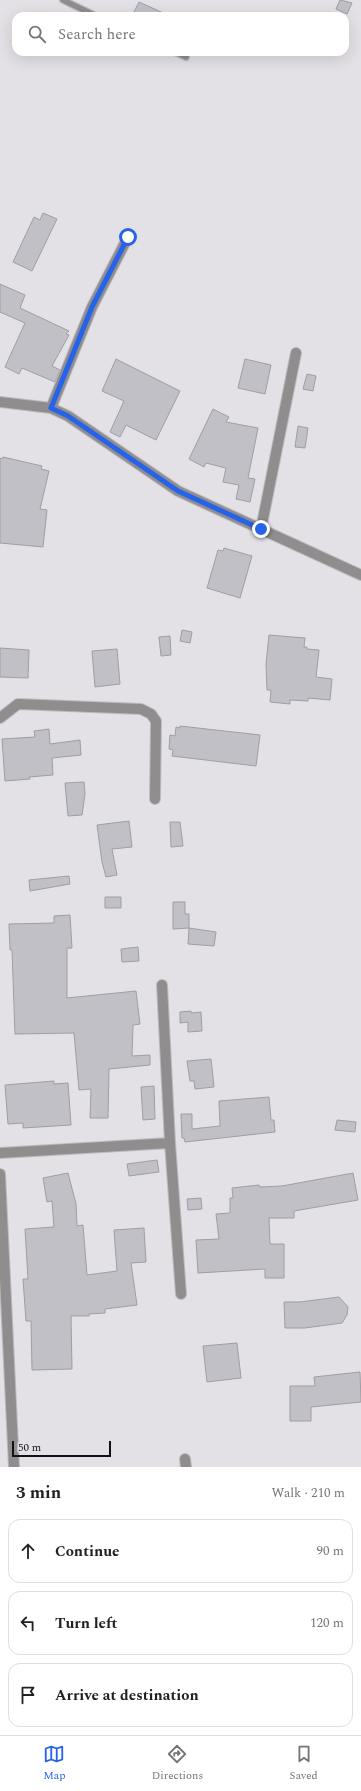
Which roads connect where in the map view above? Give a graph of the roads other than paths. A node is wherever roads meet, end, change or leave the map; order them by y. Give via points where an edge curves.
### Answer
1 (63, 0) edge
2 (88, 12) edge
3 (128, 237) dead end
4 (296, 353) dead end
5 (1, 406) edge
6 (51, 408) junction
7 (261, 529) junction
8 (361, 575) edge
9 (0, 718) edge
10 (155, 799) dead end
11 (162, 985) dead end
12 (170, 1143) junction
13 (0, 1154) edge
14 (0, 1174) edge
15 (181, 1294) dead end
16 (14, 1467) edge

1 - 2 lane
3 - 6 street via 92,307
4 - 7 street
5 - 6 street
6 - 7 street via 68,416 178,491
7 - 8 street
9 - 10 street via 18,704 141,709 151,714 156,721
11 - 12 street
12 - 13 street
12 - 15 street
14 - 16 street

